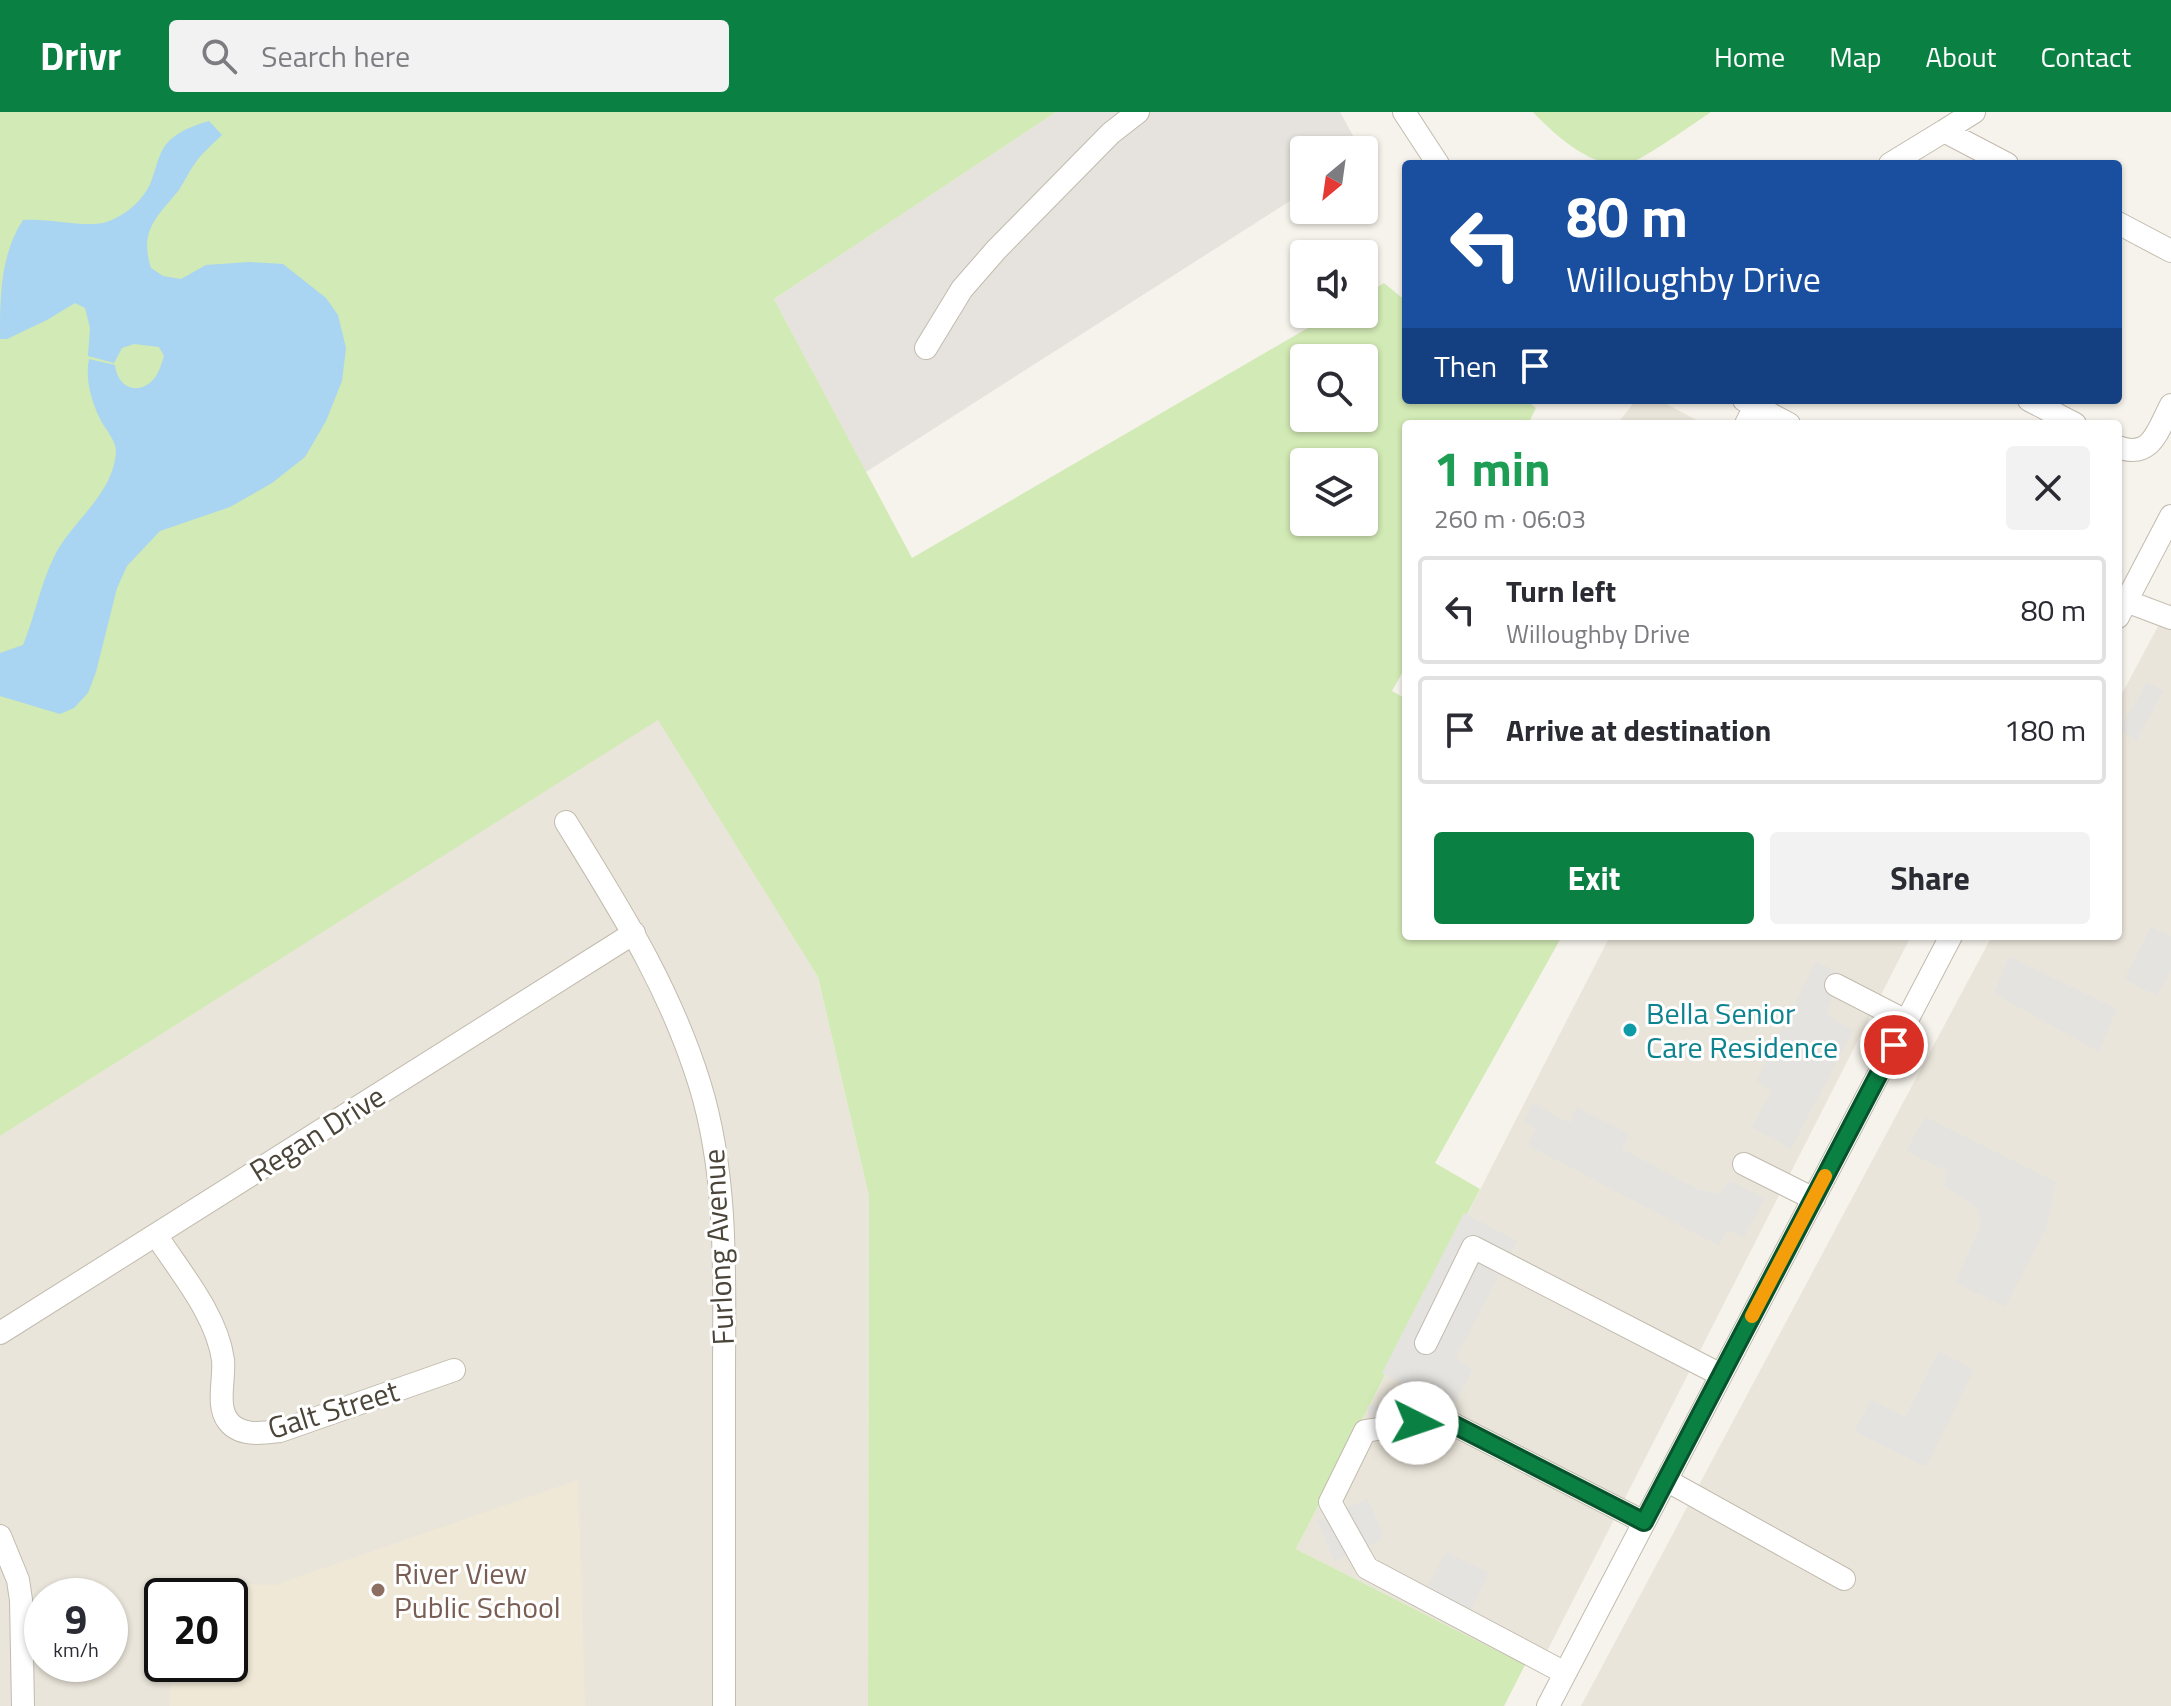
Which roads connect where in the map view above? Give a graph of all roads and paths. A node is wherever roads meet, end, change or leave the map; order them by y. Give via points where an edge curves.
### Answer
1 (1138, 112) edge
2 (1404, 112) edge
3 (1974, 112) edge
4 (1944, 131) junction
5 (1435, 160) edge
6 (1897, 160) edge
7 (1999, 160) edge
8 (2122, 225) edge
9 (2171, 251) edge
10 (926, 348) dead end
11 (2037, 404) edge
12 (2171, 405) edge
13 (1748, 410) edge
14 (1777, 420) edge
15 (2067, 420) edge
16 (2122, 448) edge
17 (2171, 516) edge
18 (2122, 603) edge
19 (2122, 605) edge
20 (2171, 618) edge
21 (566, 822) dead end
22 (634, 933) junction
23 (1949, 940) edge
24 (1836, 985) dead end
25 (1906, 1021) junction
26 (1744, 1164) dead end
27 (1814, 1199) junction
28 (156, 1235) junction
29 (0, 1333) edge
30 (1426, 1343) dead end
31 (454, 1370) dead end
32 (1721, 1375) junction
33 (1666, 1480) junction
34 (1644, 1522) junction
35 (0, 1536) edge
36 (1844, 1579) dead end
37 (1565, 1673) junction
38 (23, 1706) edge
39 (724, 1706) edge
40 (1548, 1706) edge

1 - 10 street via 996,250 962,289
2 - 5 street
3 - 4 street
4 - 6 street
4 - 7 street
8 - 9 street
11 - 15 street
12 - 16 street via 2148,446 2139,451
13 - 14 street
17 - 18 street
19 - 20 street
21 - 22 street, Furlong Avenue
22 - 28 street, Regan Drive
22 - 39 street, Furlong Avenue via 657,974 694,1066 717,1168 724,1253
23 - 25 street
24 - 25 street
25 - 27 street
26 - 27 street
27 - 32 street
28 - 29 street, Regan Drive
28 - 31 street, Galt Street via 219,1342 222,1404 227,1420 239,1431 280,1431
30 - 32 street via 1473,1247
32 - 33 street
33 - 34 street
33 - 36 street
34 - 37 street
34 - 37 street via 1443,1419 1365,1431 1330,1502 1367,1568
35 - 38 street via 21,1600
37 - 40 street

